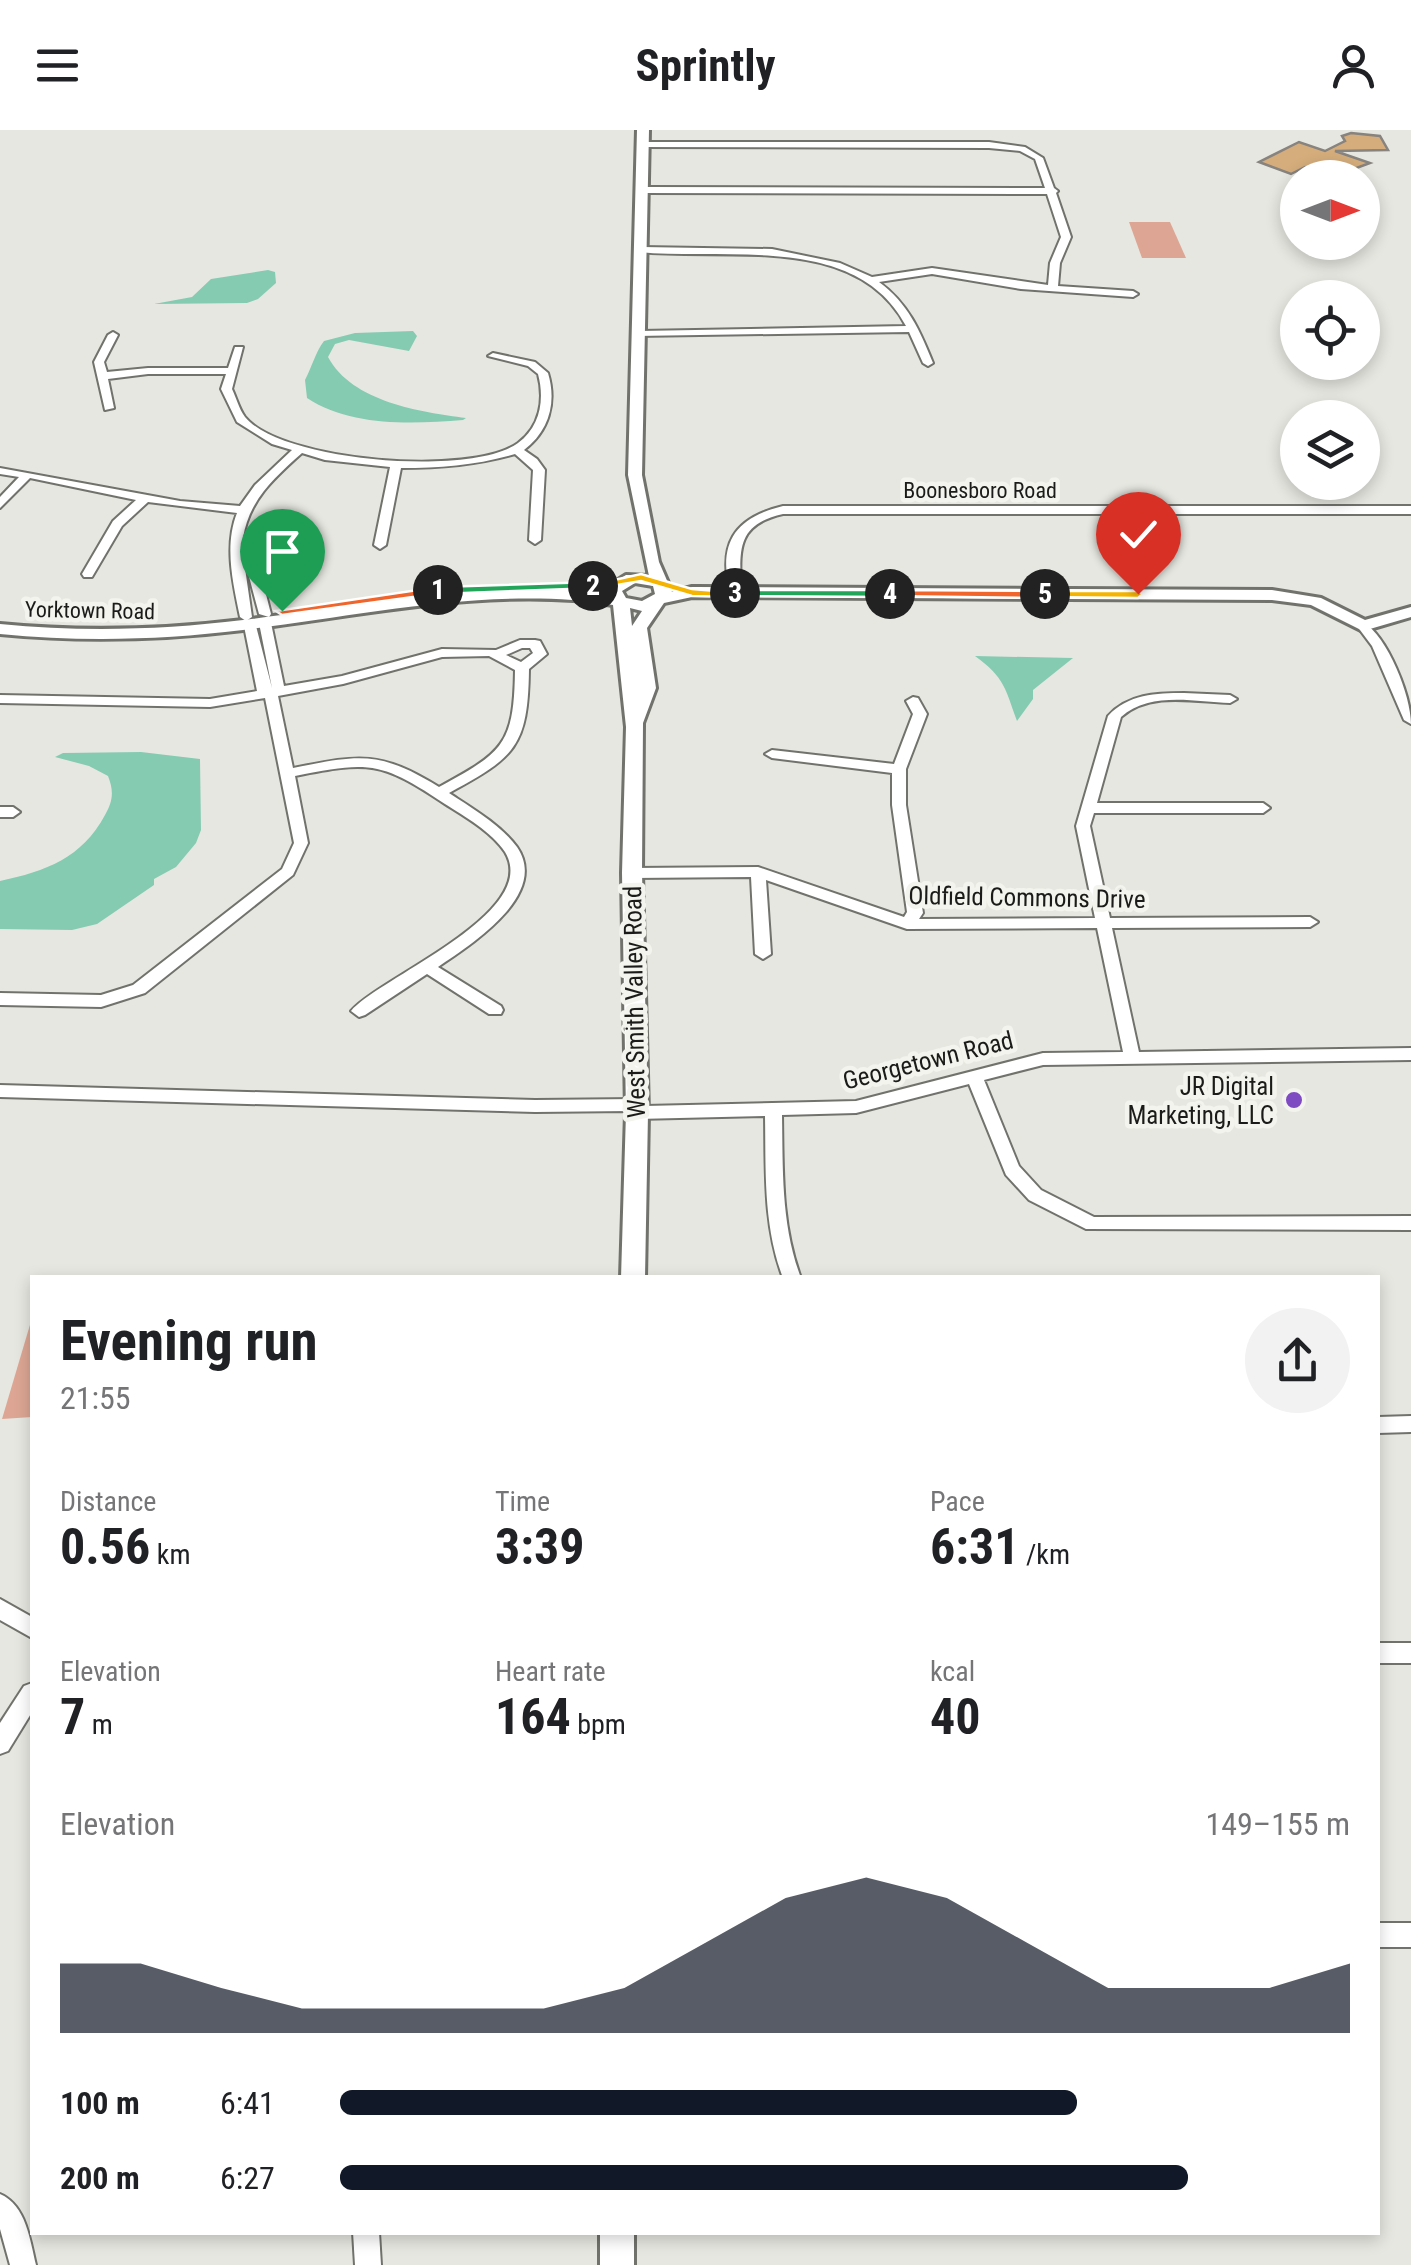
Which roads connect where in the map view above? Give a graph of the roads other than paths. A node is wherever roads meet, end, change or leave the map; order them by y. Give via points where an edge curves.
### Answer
1 (643, 137) edge
2 (643, 190) junction
3 (1052, 191) junction
4 (642, 250) junction
5 (868, 281) junction
6 (1053, 289) junction
7 (1133, 294) dead end
8 (913, 330) junction
9 (113, 334) dead end
10 (640, 334) junction
11 (239, 350) dead end
12 (494, 356) dead end
13 (928, 362) dead end
14 (228, 371) junction
15 (103, 376) junction
16 (109, 408) dead end
17 (299, 450) junction
18 (516, 450) junction
19 (396, 465) junction
20 (0, 471) edge
21 (28, 474) junction
22 (635, 475) junction
23 (144, 499) junction
24 (0, 504) edge
25 (240, 510) junction
26 (1411, 510) edge
27 (535, 540) dead end
28 (380, 545) dead end
29 (88, 574) dead end
30 (619, 592) junction
31 (660, 592) junction
32 (734, 593) junction
33 (1411, 612) edge
34 (257, 620) junction
35 (1364, 626) junction
36 (0, 629) edge
37 (494, 653) junction
38 (522, 668) junction
39 (272, 693) junction
40 (0, 698) edge
41 (1230, 699) dead end
42 (913, 702) dead end
43 (1411, 720) edge
44 (635, 727) junction
45 (772, 754) dead end
46 (899, 769) junction
47 (290, 773) junction
48 (440, 792) junction
49 (1086, 808) junction
50 (1263, 808) dead end
51 (758, 872) junction
52 (632, 873) junction
53 (1310, 922) dead end
54 (907, 924) junction
55 (1104, 925) junction
56 (763, 954) dead end
57 (427, 967) junction
58 (0, 999) edge
59 (495, 1010) dead end
60 (360, 1011) dead end
61 (1411, 1054) edge
62 (1132, 1056) junction
63 (974, 1075) junction
64 (0, 1092) edge
65 (637, 1109) junction
66 (773, 1109) junction
67 (1411, 1223) edge
68 (633, 1275) edge
69 (791, 1275) edge
70 (1411, 1424) edge
71 (1380, 1425) edge
72 (0, 1609) edge
73 (30, 1627) edge
74 (1411, 1653) edge
75 (1380, 1654) edge
76 (30, 1696) edge
77 (0, 1743) edge
78 (1380, 1935) edge
79 (1411, 1935) edge
80 (0, 2207) edge
81 (366, 2235) edge
82 (618, 2235) edge
83 (23, 2265) edge
84 (368, 2265) edge
85 (617, 2265) edge

1 - 2 main road, West Smith Valley Road
1 - 3 street via 1022,149 1039,158
2 - 3 street
2 - 4 main road, West Smith Valley Road
3 - 6 street via 1066,238
4 - 5 street via 774,253
4 - 10 main road, West Smith Valley Road
5 - 6 street via 932,271
5 - 8 street via 892,297
6 - 7 street
8 - 10 street
8 - 13 street
9 - 15 street via 98,362
10 - 22 main road, West Smith Valley Road
11 - 14 street
12 - 18 street via 531,364 545,377 542,426
14 - 15 street
14 - 17 street via 226,395 239,417
15 - 16 street
17 - 19 street
17 - 25 street via 262,480
18 - 19 street via 487,460
18 - 27 street via 538,470
19 - 28 street
20 - 21 street
21 - 23 street
21 - 24 street
22 - 30 main road, West Smith Valley Road via 627,511 634,558
22 - 31 main road, West Smith Valley Road
23 - 25 street
23 - 29 street via 117,524
25 - 34 street via 234,558
26 - 32 street, Boonesboro Road via 784,510 753,519 737,534
30 - 31 main road via 639,606
30 - 31 main road via 641,577
30 - 34 main road, Yorktown Road via 431,600
30 - 44 main road, West Smith Valley Road
31 - 32 main road
31 - 44 main road, West Smith Valley Road via 640,628 647,688
32 - 35 main road via 1272,595 1315,601
33 - 35 main road
34 - 36 main road, Yorktown Road via 103,636
34 - 39 street
35 - 43 street
37 - 38 street
37 - 38 street via 538,646 540,654
37 - 39 street via 442,653
38 - 48 street via 513,744
39 - 40 street via 184,704
39 - 47 street
41 - 49 street via 1124,705
42 - 46 street via 920,714
44 - 52 main road, West Smith Valley Road
45 - 46 street
46 - 54 street via 915,913
47 - 48 street via 376,762
47 - 58 street via 300,843 288,872 138,989 101,1001
48 - 57 street via 513,852 517,872 503,908
49 - 50 street
49 - 55 street via 1086,852
51 - 52 street, Oldfield Commons Drive
51 - 54 street, Oldfield Commons Drive
51 - 56 street
52 - 65 main road, West Smith Valley Road
53 - 55 street, Oldfield Commons Drive
54 - 55 street, Oldfield Commons Drive
55 - 62 street
57 - 59 street
57 - 60 street
61 - 62 street, Georgetown Road
62 - 63 street, Georgetown Road via 1043,1058
63 - 66 street, Georgetown Road via 856,1107
63 - 67 street via 1012,1170 1035,1195 1092,1224
64 - 65 street, Georgetown Road
65 - 66 street, Georgetown Road
65 - 68 main road, West Smith Valley Road
66 - 69 street via 776,1218
70 - 71 street
72 - 73 street
74 - 75 street
76 - 77 street
78 - 79 street
80 - 83 street via 13,2225
81 - 84 street
82 - 85 main road

